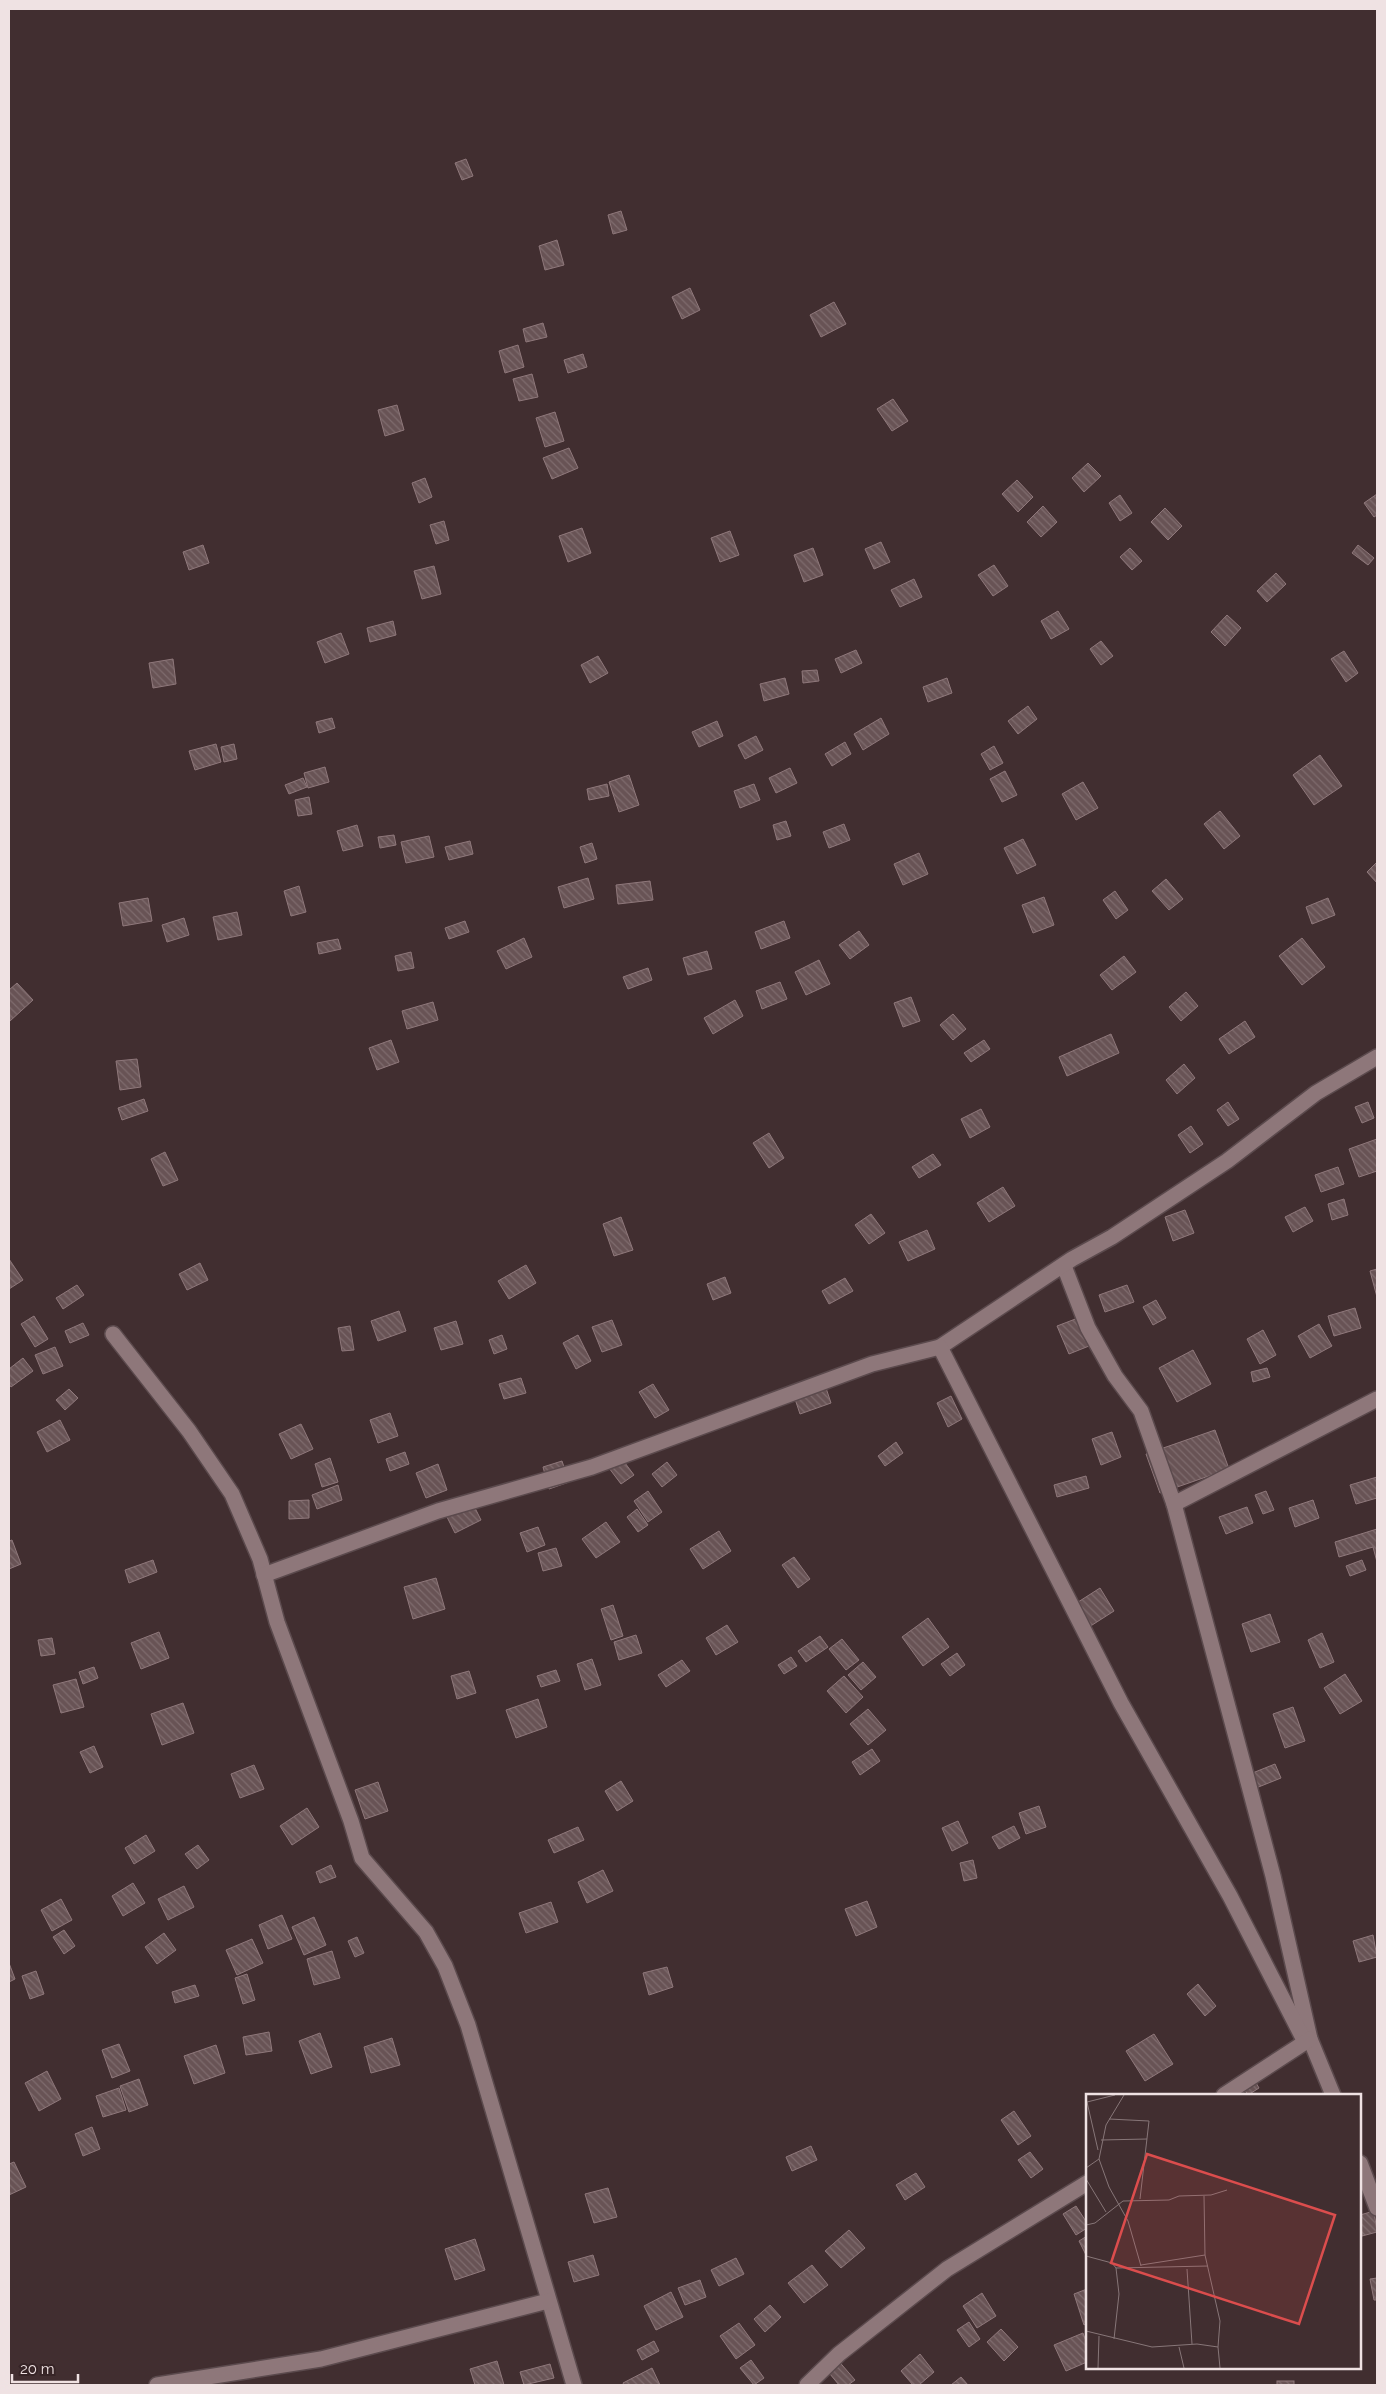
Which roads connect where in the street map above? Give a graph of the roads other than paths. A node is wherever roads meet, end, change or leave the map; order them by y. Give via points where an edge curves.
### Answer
1 (1377, 1058) edge
2 (1064, 1266) junction
3 (113, 1334) dead end
4 (940, 1347) junction
5 (1377, 1398) edge
6 (1174, 1504) junction
7 (264, 1575) junction
8 (1307, 2040) junction
9 (1226, 2094) edge
10 (1333, 2094) edge
11 (1361, 2166) edge
12 (1086, 2184) edge
13 (1377, 2208) edge
14 (548, 2301) junction
15 (157, 2385) edge
16 (574, 2385) edge
17 (807, 2385) edge

1 - 2 street via 1316,1093 1227,1161
2 - 4 street
2 - 6 street via 1088,1328 1115,1376 1141,1411
3 - 7 street via 189,1431 232,1494
4 - 7 street via 872,1364 592,1467 438,1511
4 - 8 street via 1121,1703
5 - 6 street
6 - 8 street via 1273,1876
7 - 14 street via 277,1622 362,1858 426,1932 445,1966 468,2025
8 - 9 street
8 - 10 street
11 - 13 street
12 - 17 street via 946,2269 839,2354
14 - 15 street via 321,2359
14 - 16 street

